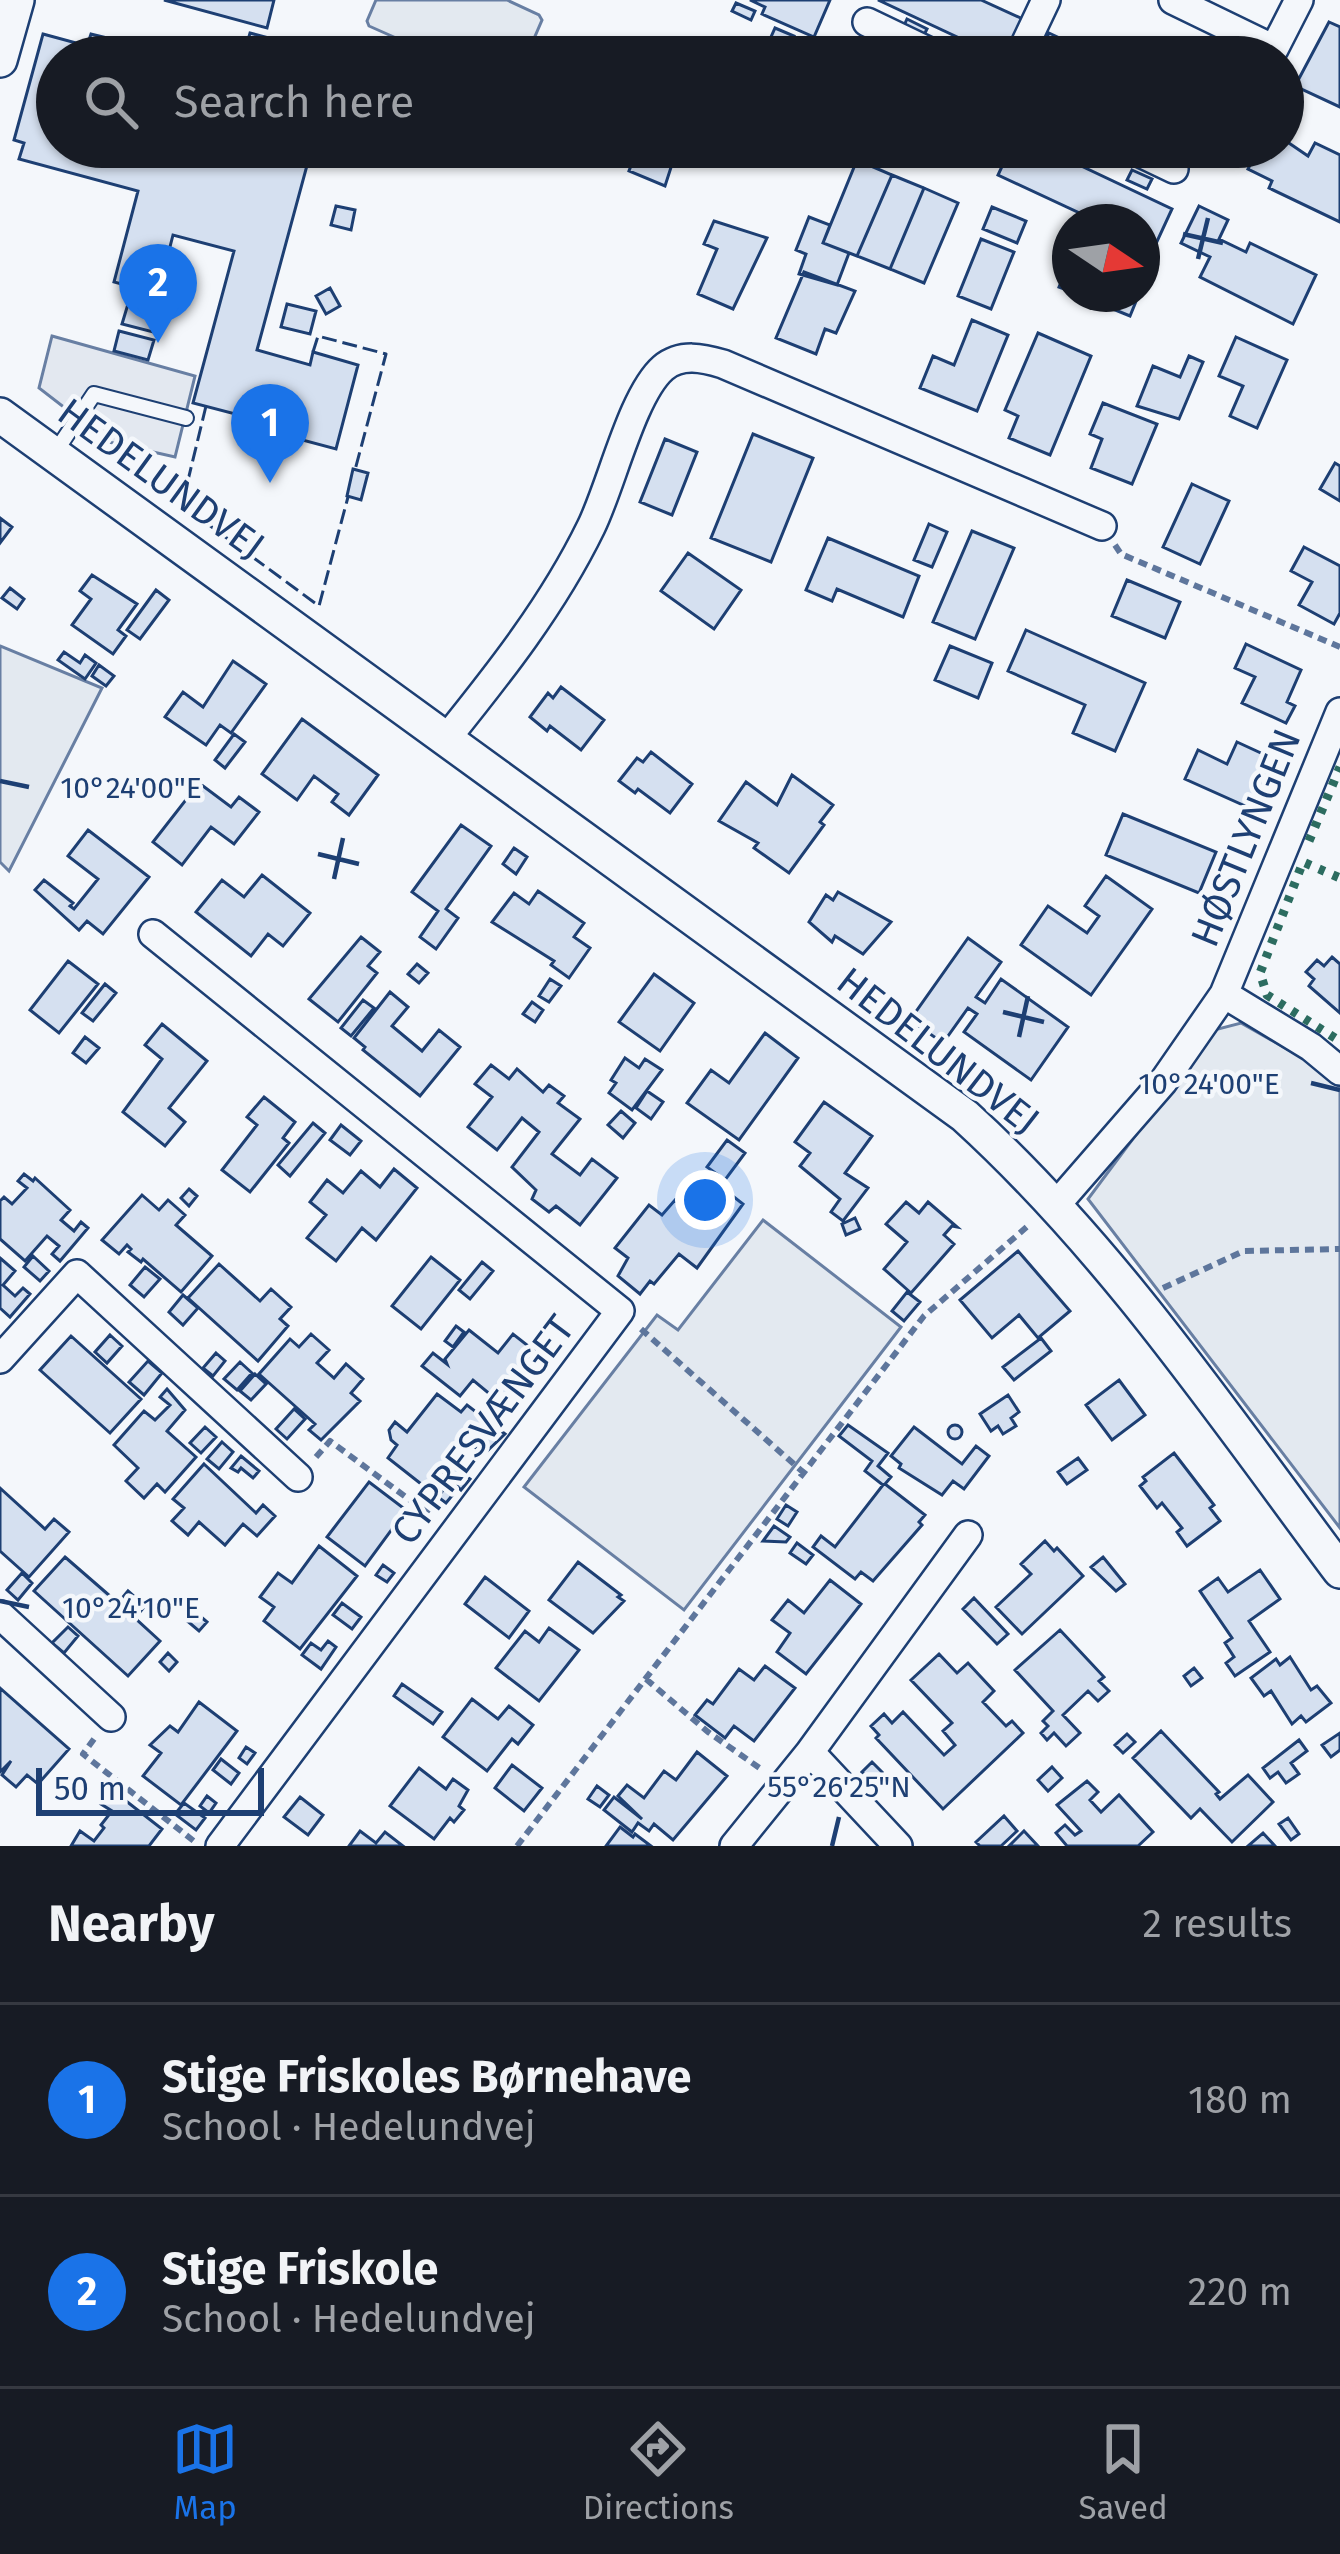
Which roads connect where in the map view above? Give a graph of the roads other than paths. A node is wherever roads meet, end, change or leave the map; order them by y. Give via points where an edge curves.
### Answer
1 (17, 0) edge
2 (1046, 0) edge
3 (1173, 0) edge
4 (1299, 0) edge
5 (867, 22) dead end
6 (896, 36) edge
7 (1028, 36) edge
8 (1240, 36) edge
9 (1281, 36) edge
10 (0, 60) edge
11 (0, 415) edge
12 (185, 418) dead end
13 (54, 454) junction
14 (1102, 526) road end
15 (1340, 712) edge
16 (446, 740) junction
17 (153, 934) dead end
18 (1224, 994) junction
19 (1340, 1071) edge
20 (1056, 1205) junction
21 (0, 1359) edge
22 (298, 1477) road end
23 (968, 1535) dead end
24 (1340, 1571) edge
25 (0, 1615) edge
26 (111, 1718) road end
27 (811, 1752) junction
28 (220, 1846) edge
29 (734, 1846) edge
30 (898, 1846) edge

1 - 10 street
2 - 7 street
3 - 8 street
4 - 9 street
5 - 6 street
11 - 13 street, HEDELUNDVEJ
12 - 13 lane via 94,394
13 - 16 street, HEDELUNDVEJ
14 - 16 street via 723,364 681,358 646,389 591,527 526,638
15 - 18 street, HØSTLYNGEN
16 - 20 street, HEDELUNDVEJ via 964,1116
17 - 28 street, CYPRESVÆNGET via 620,1311
18 - 19 street, HØSTLYNGEN
18 - 20 street, HØSTLYNGEN via 1163,1082
20 - 24 street, HEDELUNDVEJ via 1138,1300
21 - 22 street via 77,1274
23 - 27 street
25 - 26 street
27 - 29 street
27 - 30 street

